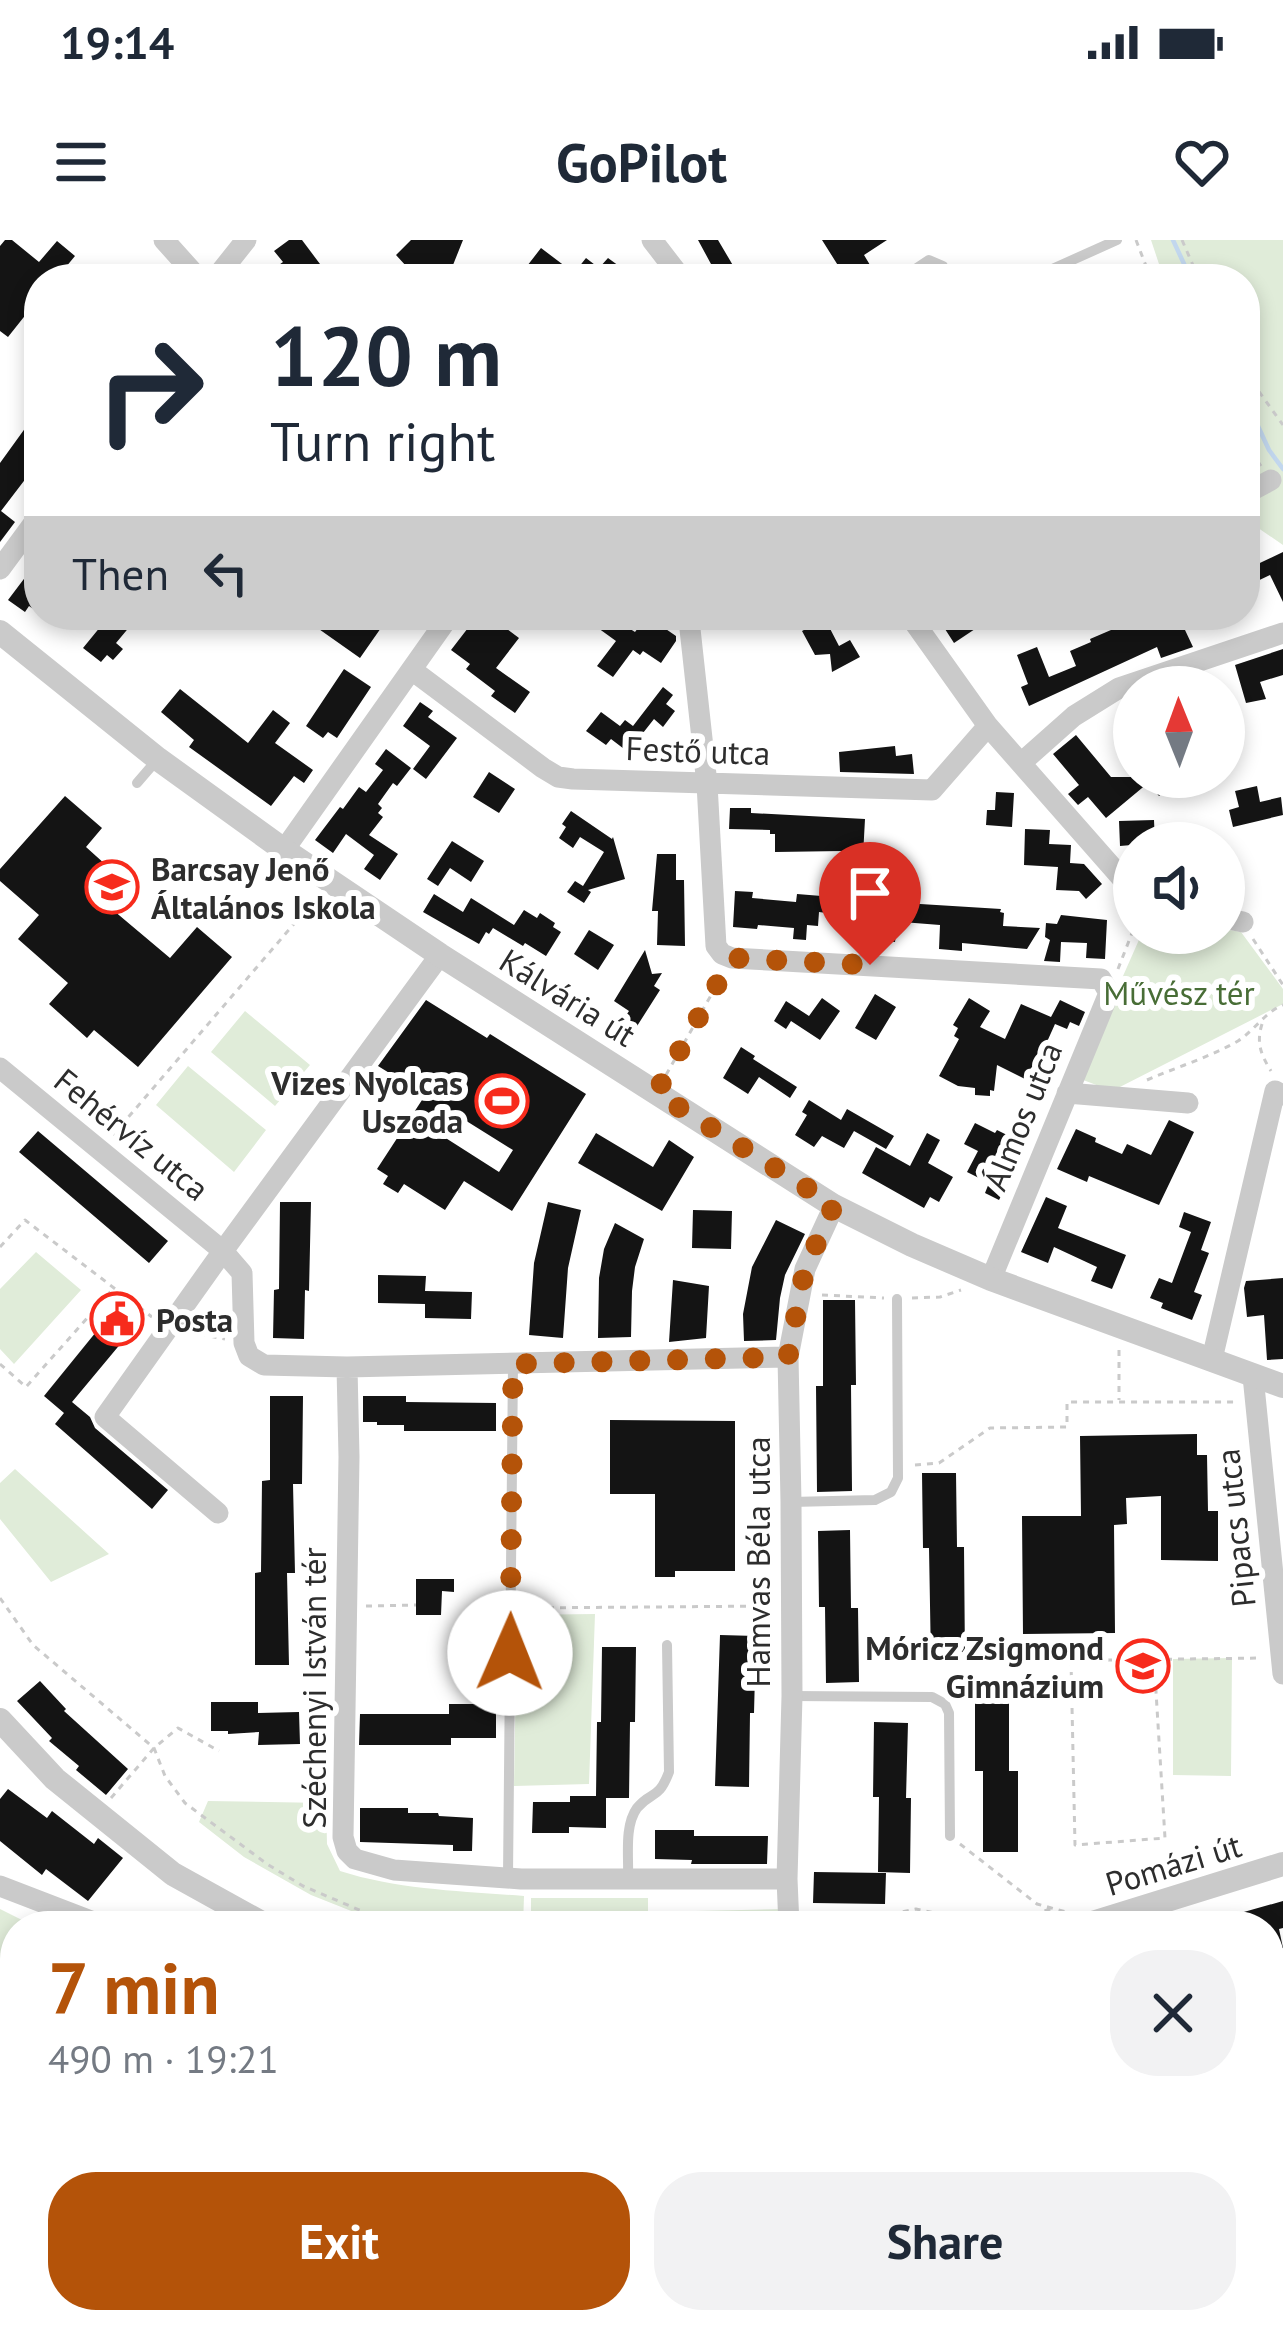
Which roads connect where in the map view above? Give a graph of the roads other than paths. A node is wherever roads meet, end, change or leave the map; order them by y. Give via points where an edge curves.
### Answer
1 (164, 240) edge
2 (246, 240) edge
3 (652, 240) edge
4 (1117, 240) edge
5 (186, 264) edge
6 (227, 264) edge
7 (670, 264) edge
8 (1063, 264) edge
9 (1271, 480) dead end
10 (1260, 486) edge
11 (24, 536) edge
12 (0, 568) edge
13 (440, 630) edge
14 (689, 630) edge
15 (920, 630) edge
16 (0, 632) edge
17 (1283, 632) edge
18 (412, 670) junction
19 (988, 725) junction
20 (158, 759) junction
21 (1021, 764) junction
22 (136, 782) dead end
23 (707, 784) junction
24 (284, 850) junction
25 (1113, 868) edge
26 (440, 956) junction
27 (0, 1068) edge
28 (1067, 1093) junction
29 (1279, 1093) edge
30 (1189, 1103) dead end
31 (834, 1205) junction
32 (223, 1250) junction
33 (991, 1279) junction
34 (897, 1299) road end
35 (788, 1357) junction
36 (1212, 1359) junction
37 (513, 1364) junction
38 (347, 1367) junction
39 (1253, 1376) junction
40 (1283, 1386) edge
41 (791, 1502) junction
42 (218, 1514) dead end
43 (668, 1645) dead end
44 (1282, 1666) edge
45 (792, 1696) junction
46 (0, 1720) edge
47 (950, 1836) road end
48 (1283, 1864) edge
49 (628, 1877) junction
50 (508, 1878) junction
51 (787, 1879) junction
52 (0, 1886) edge
53 (65, 1911) edge
54 (240, 1911) edge
55 (793, 1911) edge
56 (1111, 1911) edge

1 - 5 street
2 - 6 street
3 - 7 street
4 - 8 lane
9 - 10 street
11 - 12 street
13 - 18 street
14 - 23 street
15 - 19 street
16 - 20 street, Kálvária út
17 - 21 street via 1119,688
18 - 23 street, Festő utca via 557,777
18 - 24 street
19 - 21 street
19 - 23 street, Festő utca via 932,790
20 - 22 lane
20 - 24 street, Kálvária út
21 - 25 street
23 - 28 street, Álmos utca via 722,954 1105,987
24 - 26 street, Kálvária út
26 - 31 street, Kálvária út
26 - 32 street, Fehérvíz utca
27 - 32 street, Fehérvíz utca
28 - 30 street
28 - 33 street, Álmos utca
29 - 36 street
31 - 33 street, Kálvária út
31 - 35 street, Hamvas Béla utca via 805,1269
32 - 38 street via 242,1273 249,1357 263,1366
32 - 42 street, Fehérvíz utca via 105,1417
33 - 36 street, Kálvária út
34 - 41 lane via 898,1478 891,1492 875,1500
35 - 37 street
35 - 41 street, Hamvas Béla utca
36 - 39 street, Kálvária út
37 - 38 street
37 - 50 lane
38 - 50 street, Széchenyi István tér via 347,1851 394,1870
39 - 40 street, Kálvária út
39 - 44 street, Pipacs utca
41 - 45 street, Hamvas Béla utca
43 - 49 lane via 669,1772 630,1826
45 - 47 lane via 945,1703
45 - 51 street, Hamvas Béla utca
46 - 54 street via 56,1779 173,1874
48 - 56 street, Pomázi út
49 - 50 street, Széchenyi István tér
49 - 51 street, Széchenyi István tér
51 - 55 street, Hamvas Béla utca
52 - 53 street

